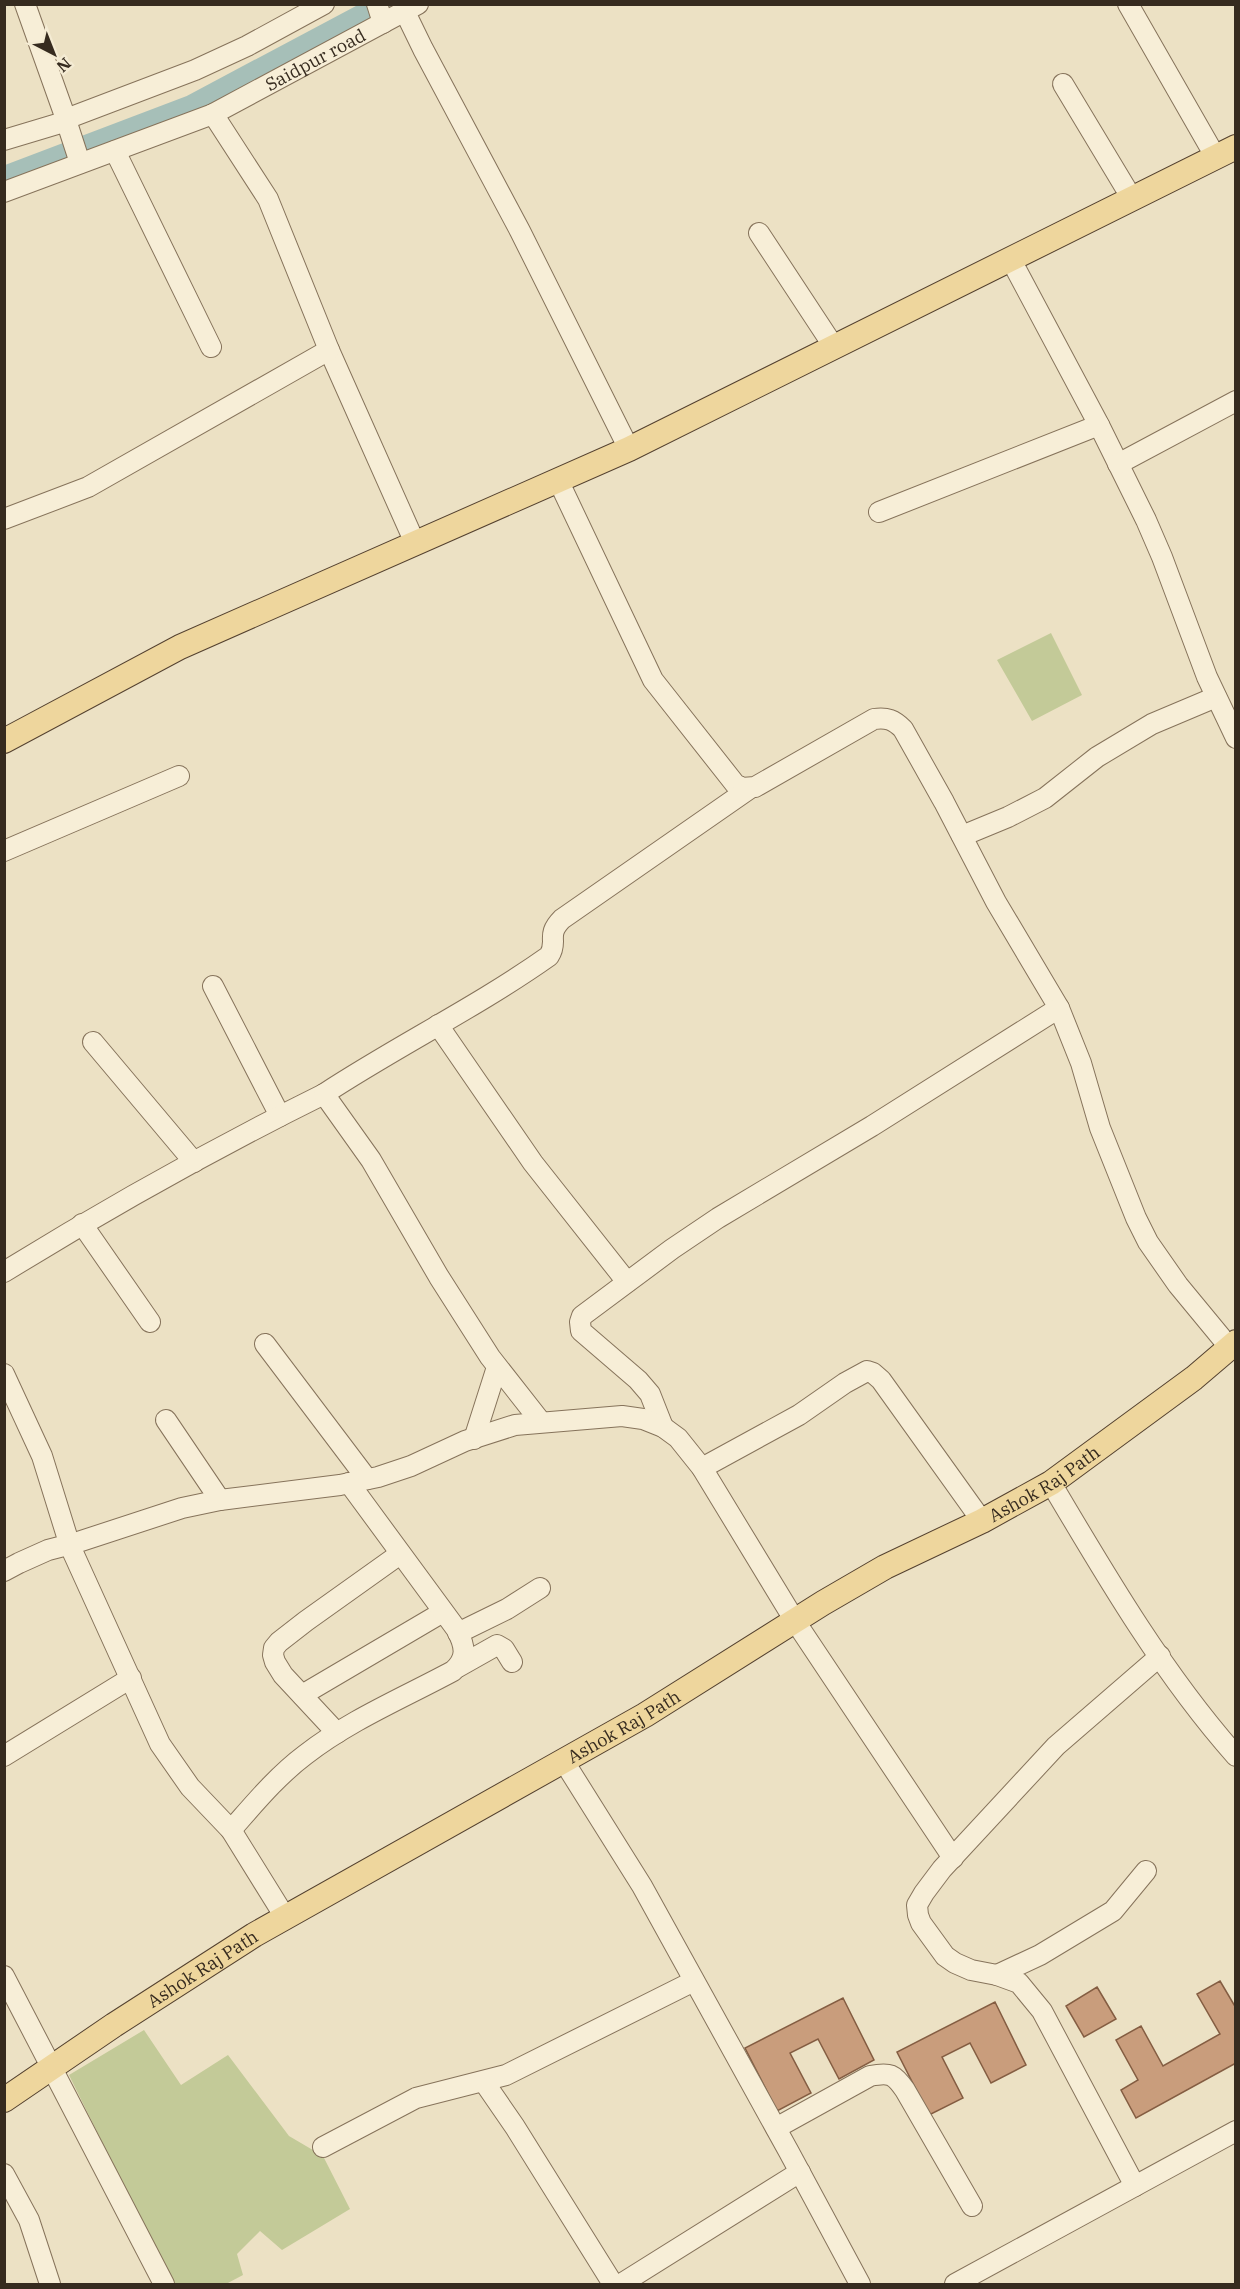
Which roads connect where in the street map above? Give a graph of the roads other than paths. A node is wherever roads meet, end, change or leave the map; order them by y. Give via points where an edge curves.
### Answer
1 (25, 4) edge
2 (324, 4) edge
3 (1128, 4) edge
4 (411, 8) edge
5 (380, 14) edge
6 (1063, 84) dead end
7 (213, 114) junction
8 (66, 122) junction
9 (4, 140) edge
10 (115, 151) junction
11 (1225, 152) edge
12 (78, 157) junction
13 (4, 192) edge
14 (1131, 197) junction
15 (759, 233) dead end
16 (1011, 260) junction
17 (212, 346) dead end
18 (834, 347) junction
19 (329, 350) junction
20 (1236, 401) edge
21 (1099, 425) junction
22 (629, 449) junction
23 (1118, 464) junction
24 (558, 480) junction
25 (879, 512) dead end
26 (4, 519) edge
27 (414, 543) junction
28 (1216, 697) junction
29 (1236, 738) edge
30 (4, 741) edge
31 (179, 776) dead end
32 (749, 789) junction
33 (962, 836) junction
34 (4, 851) edge
35 (213, 986) dead end
36 (1059, 1008) junction
37 (438, 1025) junction
38 (93, 1042) dead end
39 (324, 1094) junction
40 (280, 1116) junction
41 (194, 1162) junction
42 (82, 1224) junction
43 (4, 1272) edge
44 (627, 1282) junction
45 (150, 1322) dead end
46 (265, 1344) dead end
47 (1233, 1345) edge
48 (497, 1367) junction
49 (4, 1374) edge
50 (166, 1420) dead end
51 (541, 1422) junction
52 (663, 1427) junction
53 (474, 1439) junction
54 (702, 1468) junction
55 (358, 1481) junction
56 (1051, 1483) junction
57 (220, 1500) junction
58 (982, 1521) junction
59 (69, 1545) junction
60 (400, 1554) junction
61 (4, 1572) edge
62 (540, 1588) dead end
63 (443, 1612) junction
64 (795, 1621) junction
65 (458, 1634) junction
66 (1160, 1656) junction
67 (512, 1662) dead end
68 (458, 1667) junction
69 (131, 1678) junction
70 (302, 1695) junction
71 (337, 1733) junction
72 (1231, 1744) edge
73 (4, 1756) edge
74 (563, 1760) junction
75 (231, 1830) junction
76 (953, 1858) junction
77 (1146, 1871) dead end
78 (285, 1917) junction
79 (997, 1975) junction
80 (4, 1976) edge
81 (694, 1981) junction
82 (52, 2067) junction
83 (484, 2082) junction
84 (4, 2100) edge
85 (776, 2128) junction
86 (1236, 2131) edge
87 (323, 2147) dead end
88 (800, 2172) junction
89 (4, 2174) edge
90 (1135, 2186) junction
91 (972, 2206) dead end
92 (50, 2284) edge
93 (164, 2284) edge
94 (613, 2284) edge
95 (621, 2284) edge
96 (860, 2284) edge
97 (955, 2284) edge

1 - 8 street
2 - 8 street via 195,70
3 - 11 street
4 - 5 street, Saidpur road
4 - 22 street via 423,49
5 - 7 street, Saidpur road
6 - 14 street
7 - 10 street, Saidpur road
7 - 19 street via 268,199
8 - 9 street
8 - 12 street
10 - 12 street, Saidpur road
10 - 17 street
11 - 14 main road
12 - 13 street, Saidpur road
14 - 16 main road
15 - 18 street
16 - 18 main road
16 - 21 street
18 - 22 main road
19 - 26 street via 88,487
19 - 27 street
20 - 23 street
21 - 23 street
21 - 25 street
22 - 24 main road
23 - 28 street via 1162,556
24 - 27 main road
24 - 32 street via 653,680 727,775 735,784
27 - 30 main road via 180,646
28 - 29 street
28 - 33 street via 1152,724 1097,757 1045,798
31 - 34 street
32 - 33 street via 863,724 885,717 903,729
32 - 37 street via 561,919 552,931 549,956
33 - 36 street
35 - 40 street
36 - 44 street via 718,1218
36 - 47 street via 1081,1063 1100,1128 1148,1242 1172,1278
37 - 39 street
37 - 44 street via 533,1163
38 - 41 street
39 - 40 street
39 - 48 street via 371,1160
40 - 41 street
41 - 42 street
42 - 43 street
42 - 45 street
44 - 52 street via 582,1316 581,1331 650,1394
46 - 55 street
47 - 56 main road, Ashok Raj Path
48 - 51 street
48 - 53 street
49 - 59 street via 42,1456
50 - 57 street
51 - 52 street via 622,1416
51 - 53 street via 515,1425
52 - 54 street via 678,1438
53 - 55 street via 411,1466
54 - 58 street via 867,1371 881,1380
54 - 64 street
55 - 57 street
55 - 60 street
56 - 58 main road, Ashok Raj Path
56 - 66 street
57 - 59 street via 144,1519
58 - 64 main road, Ashok Raj Path via 885,1567
59 - 61 street via 32,1557
59 - 69 street
60 - 63 street
60 - 70 street via 279,1642 273,1655 275,1662
62 - 65 street
63 - 65 street
63 - 70 street
64 - 74 main road, Ashok Raj Path via 645,1715
64 - 76 street
65 - 68 street via 465,1653
66 - 72 street
66 - 76 street via 1056,1746
67 - 68 street via 504,1649 497,1646
68 - 71 street
69 - 73 street
69 - 75 street via 173,1765
70 - 71 street
71 - 75 street via 290,1767
74 - 78 main road, Ashok Raj Path
74 - 81 street via 642,1886
75 - 78 street
76 - 79 street via 924,1893 917,1905 918,1915 945,1956 971,1970
77 - 79 street via 1113,1911 1040,1955
78 - 82 main road, Ashok Raj Path
79 - 90 street via 1019,1983 1042,2010
80 - 82 street
81 - 83 street via 506,2075
81 - 85 street
82 - 84 main road, Ashok Raj Path
82 - 93 street
83 - 87 street via 416,2098
83 - 94 street
85 - 88 street
85 - 91 street via 870,2076 885,2073 896,2078 905,2090
86 - 90 street
88 - 95 street
88 - 96 street
89 - 92 street via 29,2220
90 - 97 street

